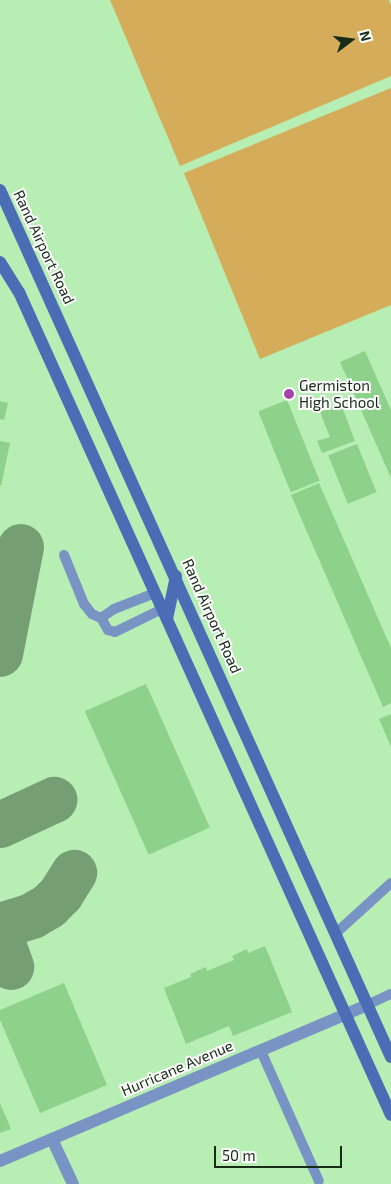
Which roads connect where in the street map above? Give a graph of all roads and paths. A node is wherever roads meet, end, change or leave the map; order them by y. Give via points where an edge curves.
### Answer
1 (0, 190) edge
2 (0, 262) edge
3 (64, 555) dead end
4 (176, 576) junction
5 (155, 593) junction
6 (165, 614) junction
7 (101, 618) junction
8 (391, 883) edge
9 (336, 933) junction
10 (391, 994) edge
11 (367, 1005) junction
12 (346, 1015) junction
13 (261, 1051) junction
14 (391, 1057) edge
15 (391, 1115) edge
16 (52, 1139) junction
17 (0, 1161) edge
18 (319, 1181) dead end
19 (73, 1184) edge

1 - 4 street, Rand Airport Road
2 - 5 street via 19,292
3 - 7 lane via 84,604 92,614
4 - 6 street
4 - 9 street, Rand Airport Road
5 - 6 street
5 - 7 lane via 114,609
6 - 7 lane via 115,632 108,630
6 - 12 street
8 - 9 lane
9 - 11 street, Rand Airport Road
10 - 11 lane
11 - 12 street, Hurricane Avenue
11 - 14 street, Rand Airport Road
12 - 13 street, Hurricane Avenue
12 - 15 street
13 - 16 street, Hurricane Avenue
13 - 18 lane
16 - 17 street, Hurricane Avenue
16 - 19 street

